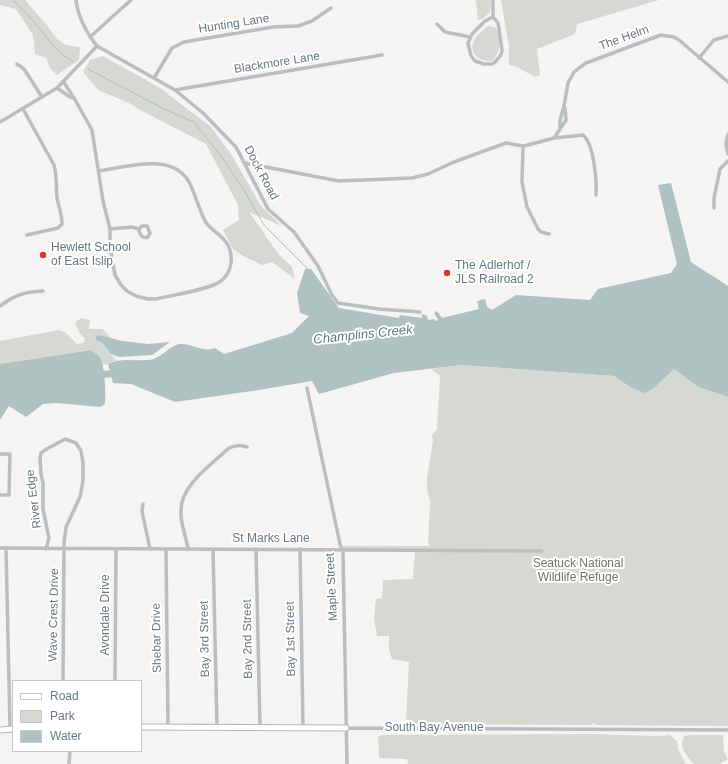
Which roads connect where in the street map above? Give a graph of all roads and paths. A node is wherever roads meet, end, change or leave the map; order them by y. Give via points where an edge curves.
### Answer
1 (76, 0) edge
2 (131, 0) edge
3 (493, 0) edge
4 (331, 8) dead end
5 (494, 17) junction
6 (437, 24) dead end
7 (728, 36) edge
8 (470, 37) junction
9 (90, 38) junction
10 (97, 46) junction
11 (382, 55) dead end
12 (699, 58) junction
13 (17, 64) dead end
14 (154, 78) junction
15 (63, 81) junction
16 (728, 82) edge
17 (57, 88) junction
18 (175, 90) junction
19 (42, 97) junction
20 (74, 98) junction
21 (23, 109) junction
22 (0, 122) edge
23 (728, 134) edge
24 (554, 138) junction
25 (523, 146) junction
26 (728, 154) edge
27 (728, 161) edge
28 (245, 163) junction
29 (99, 171) junction
30 (596, 195) dead end
31 (714, 208) dead end
32 (110, 229) junction
33 (139, 229) dead end
34 (549, 234) dead end
35 (27, 236) dead end
36 (43, 291) dead end
37 (0, 306) edge
38 (420, 312) dead end
39 (307, 388) dead end
40 (246, 446) dead end
41 (0, 454) edge
42 (0, 495) edge
43 (143, 504) dead end
44 (0, 548) edge
45 (6, 548) junction
46 (46, 549) junction
47 (65, 549) junction
48 (116, 549) junction
49 (150, 549) junction
50 (166, 549) junction
51 (188, 549) junction
52 (213, 549) junction
53 (256, 549) junction
54 (300, 549) junction
55 (342, 549) junction
56 (542, 551) dead end
57 (63, 680) edge
58 (115, 680) edge
59 (142, 727) edge
60 (168, 727) junction
61 (260, 727) junction
62 (303, 727) junction
63 (217, 728) junction
64 (346, 728) junction
65 (12, 729) edge
66 (0, 730) edge
67 (728, 730) edge
68 (70, 752) edge
69 (69, 764) edge
70 (347, 764) edge

1 - 9 street, Dock Road via 80,20
2 - 9 street
3 - 5 street
4 - 14 street, Hunting Lane via 312,21 298,26 273,27 184,42 172,48
5 - 8 street via 482,24
5 - 8 street via 498,23 502,50 492,64 475,61 469,50
6 - 8 street via 445,32
7 - 12 street via 714,40
9 - 10 street, Dock Road
10 - 14 street, Dock Road
10 - 15 street
11 - 18 street, Blackmore Lane
12 - 16 street, The Helm
12 - 24 street, The Helm via 674,38 661,35 586,63 571,76 564,106 566,120
13 - 19 street via 24,69
14 - 18 street, Dock Road
15 - 17 street
15 - 20 street
17 - 19 street
17 - 20 street
18 - 28 street, Dock Road via 203,113 236,147
19 - 21 street
20 - 29 street via 92,130
21 - 22 street
21 - 35 street via 54,165 62,224 58,228
23 - 26 street
24 - 25 street
24 - 30 street via 583,134 588,140 596,178
25 - 28 street via 506,143 428,174 406,179 340,181
25 - 34 street via 522,182 527,207 538,229
27 - 31 street via 720,169
28 - 38 street, Dock Road via 268,209 294,232 318,266 338,303
29 - 32 street
29 - 32 street via 148,164 170,165 175,168 188,180 207,224 225,240 231,255 231,264 222,280 212,286 156,299 136,296 121,285 115,275
32 - 33 street via 132,226
36 - 37 street via 19,294
39 - 55 street, Maple Street
40 - 51 street via 235,445 229,448 187,489 180,508
41 - 42 street via 10,454 9,495
43 - 49 street via 142,511
44 - 45 street, St Marks Lane
45 - 46 street, St Marks Lane
45 - 65 street
46 - 47 street, St Marks Lane
46 - 47 street, River Edge via 49,538 43,509 40,458 44,450 66,439 76,443 80,451 83,481 80,497 66,527
47 - 48 street, St Marks Lane
47 - 57 street, Wave Crest Drive
48 - 49 street, St Marks Lane
48 - 58 street, Avondale Drive
49 - 50 street, St Marks Lane
50 - 51 street, St Marks Lane
50 - 60 street, Shebar Drive
51 - 52 street, St Marks Lane
52 - 53 street, St Marks Lane
52 - 63 street, Bay 3rd Street
53 - 54 street, St Marks Lane
53 - 61 street, Bay 2nd Street
54 - 55 street, St Marks Lane
54 - 62 street, Bay 1st Street
55 - 56 street, St Marks Lane
55 - 64 street, Maple Street
59 - 60 street, South Bay Avenue
60 - 63 street, South Bay Avenue
61 - 62 street, South Bay Avenue
61 - 63 street, South Bay Avenue
62 - 64 street, South Bay Avenue
64 - 67 street, South Bay Avenue
64 - 70 street, Maple Street
65 - 66 street
68 - 69 street

